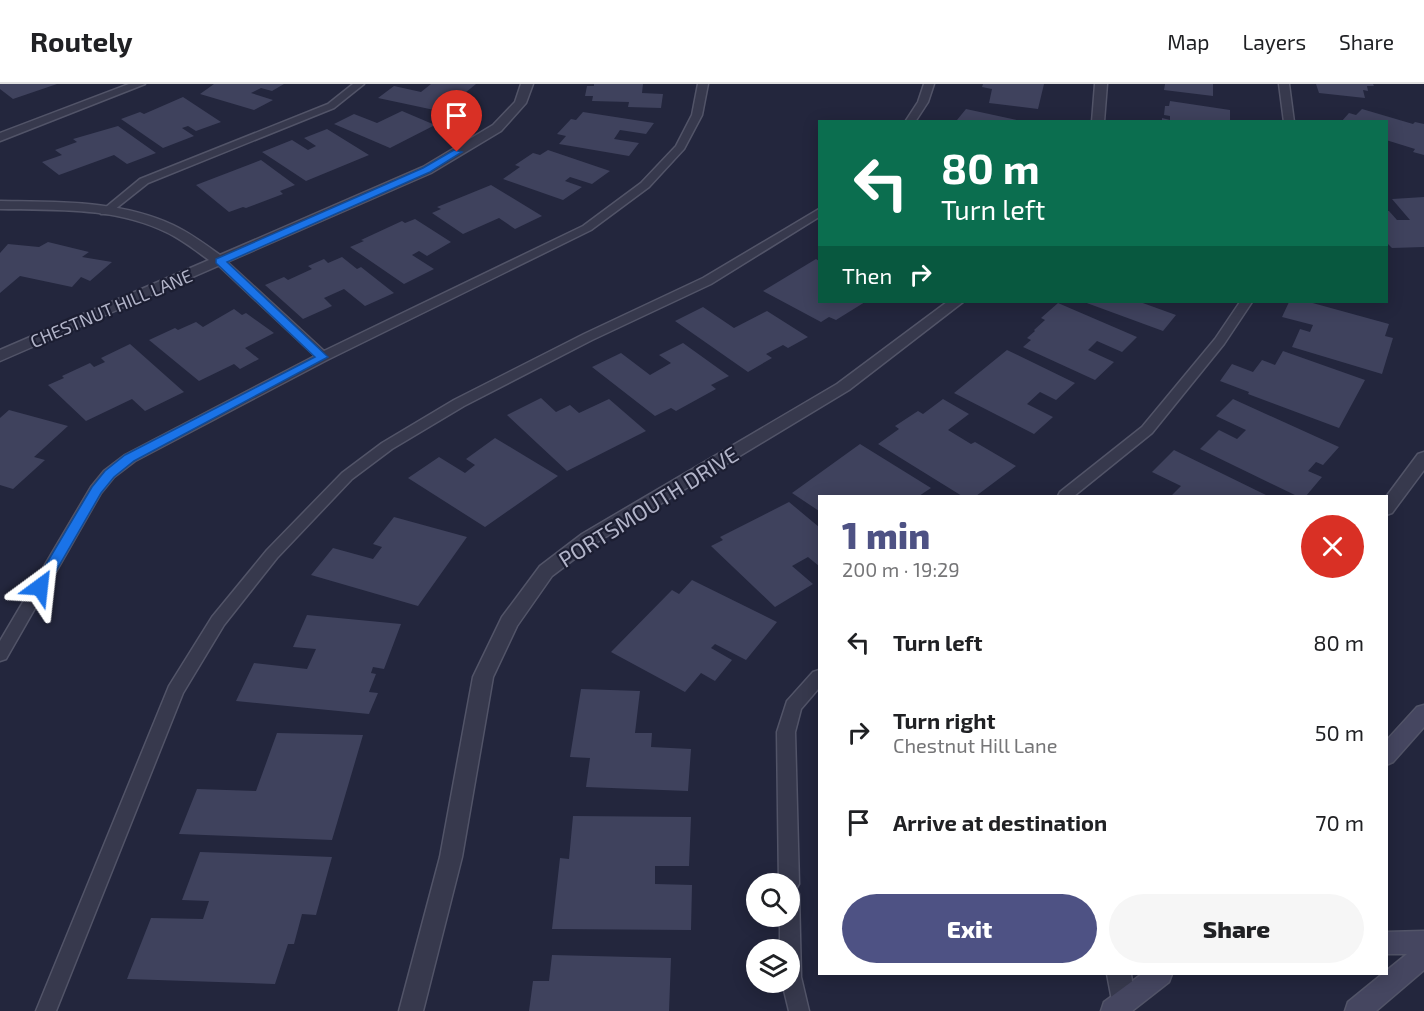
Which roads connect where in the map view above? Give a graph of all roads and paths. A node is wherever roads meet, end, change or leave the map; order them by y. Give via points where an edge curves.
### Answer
1 (139, 84) edge
2 (359, 84) edge
3 (527, 84) edge
4 (703, 84) edge
5 (929, 84) edge
6 (1101, 84) edge
7 (1284, 84) edge
8 (911, 120) edge
9 (1098, 120) edge
10 (1289, 120) edge
11 (0, 137) edge
12 (0, 204) edge
13 (105, 212) junction
14 (818, 213) edge
15 (220, 261) junction
16 (955, 303) edge
17 (1245, 303) edge
18 (4, 351) edge
19 (322, 357) junction
20 (1424, 458) edge
21 (1066, 495) edge
22 (1388, 506) edge
23 (0, 655) edge
24 (818, 678) edge
25 (1424, 712) edge
26 (1388, 754) edge
27 (789, 873) edge
28 (790, 927) edge
29 (1424, 942) edge
30 (1388, 943) edge
31 (1424, 955) edge
32 (1119, 975) edge
33 (1159, 975) edge
34 (1118, 1008) edge
35 (46, 1011) edge
36 (411, 1011) edge
37 (799, 1011) edge
38 (1357, 1011) edge

1 - 11 street
2 - 13 lane via 331,106 144,181
3 - 15 street, CHESTNUT HILL LANE via 520,103 497,128 427,170
4 - 19 lane via 697,115 680,147 645,184 587,228
5 - 8 lane
6 - 9 street
7 - 10 lane
12 - 13 street via 79,207
13 - 15 street via 169,228
14 - 35 lane via 707,281 459,403 387,446 347,476 272,554 218,621 175,691
15 - 18 street, CHESTNUT HILL LANE
15 - 19 lane
16 - 36 street, PORTSMOUTH DRIVE via 843,387 588,539 546,571 509,622 483,677 452,857
17 - 21 lane via 1220,341 1147,430
19 - 23 lane via 130,458 109,474
20 - 22 street
24 - 27 lane via 793,706 786,732
25 - 26 main road
28 - 37 lane via 791,977
29 - 30 main road
31 - 38 main road
32 - 34 street
33 - 34 main road

